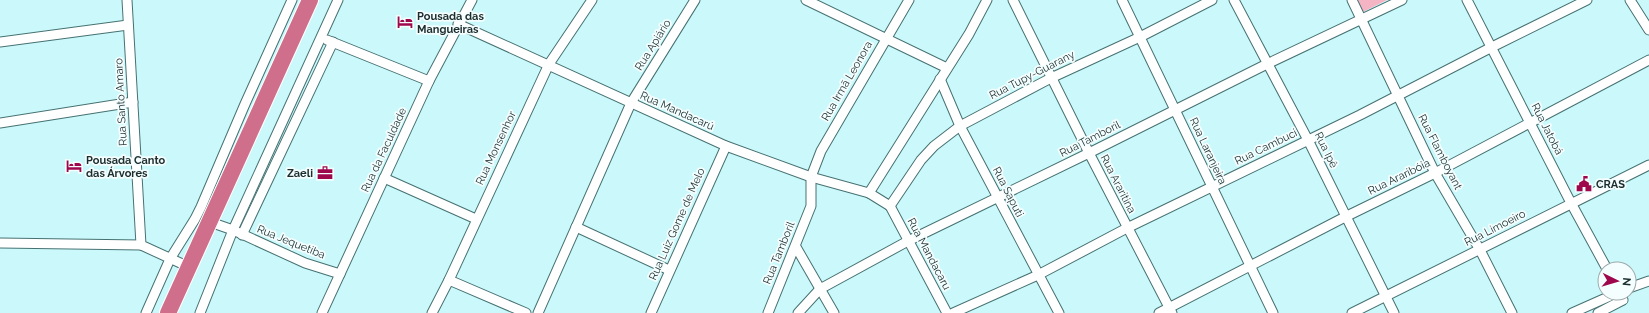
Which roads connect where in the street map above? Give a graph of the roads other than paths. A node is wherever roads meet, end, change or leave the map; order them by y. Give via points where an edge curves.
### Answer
1 (127, 0) edge
2 (292, 0) edge
3 (310, 0) edge
4 (338, 0) edge
5 (472, 0) edge
6 (592, 0) edge
7 (695, 0) edge
8 (806, 0) edge
9 (909, 0) edge
10 (987, 0) edge
11 (1013, 0) edge
12 (1122, 0) edge
13 (1212, 0) edge
14 (1234, 0) edge
15 (1352, 0) edge
16 (1402, 0) edge
17 (1467, 0) edge
18 (1587, 0) edge
19 (1630, 0) edge
20 (1361, 20) junction
21 (458, 24) junction
22 (128, 25) junction
23 (1649, 30) edge
24 (321, 37) junction
25 (1140, 37) junction
26 (887, 38) junction
27 (0, 42) edge
28 (333, 42) junction
29 (1492, 47) junction
30 (1649, 60) edge
31 (548, 64) junction
32 (1267, 64) junction
33 (947, 68) junction
34 (1051, 78) junction
35 (940, 80) junction
36 (429, 81) junction
37 (1398, 96) junction
38 (133, 102) junction
39 (631, 103) junction
40 (1176, 110) junction
41 (1530, 122) junction
42 (0, 123) edge
43 (960, 126) junction
44 (1308, 140) junction
45 (726, 146) junction
46 (1089, 153) junction
47 (1649, 165) edge
48 (1435, 173) junction
49 (812, 177) junction
50 (384, 178) junction
51 (1212, 187) junction
52 (869, 193) junction
53 (997, 198) junction
54 (1571, 203) junction
55 (890, 206) junction
56 (1345, 217) junction
57 (476, 219) junction
58 (210, 222) junction
59 (576, 227) junction
60 (1127, 228) junction
61 (233, 230) junction
62 (242, 235) junction
63 (908, 241) junction
64 (0, 244) edge
65 (141, 245) junction
66 (796, 247) junction
67 (1480, 250) junction
68 (170, 258) junction
69 (1603, 261) edge
70 (1250, 266) junction
71 (189, 267) junction
72 (669, 270) junction
73 (340, 274) junction
74 (1038, 275) junction
75 (449, 280) junction
76 (1649, 281) edge
77 (1637, 285) edge
78 (820, 289) junction
79 (1386, 297) junction
80 (1599, 301) edge
81 (1621, 301) edge
82 (1171, 310) edge
83 (146, 313) edge
84 (168, 313) edge
85 (200, 313) edge
86 (322, 313) edge
87 (432, 313) edge
88 (526, 313) edge
89 (538, 313) edge
90 (651, 313) edge
91 (768, 313) edge
92 (798, 313) edge
93 (834, 313) edge
94 (947, 313) edge
95 (953, 313) edge
96 (1059, 313) edge
97 (1159, 313) edge
98 (1273, 313) edge
99 (1352, 313) edge
100 (1394, 313) edge
101 (1512, 313) edge
102 (1572, 313) edge
103 (1598, 313) edge

1 - 22 street, Rua Santo Amaro
2 - 68 street via 201,207
3 - 58 highway
4 - 24 street
5 - 21 street, Rua da Faculdade
6 - 31 street, Rua Monsenhor
7 - 39 street, Rua Apiário
8 - 26 street
9 - 26 street, Rua Irmã Leonora
10 - 33 street
11 - 34 street, Rua Araritina
12 - 25 street, Rua Laranjeira
13 - 25 street, Rua Tupy-Guarany
14 - 32 street, Rua Ipê
15 - 20 street, Rua Flamboyant
16 - 20 street, Rua Tamboril
17 - 29 street, Rua Jatobá
18 - 29 street, Rua Cambuci
19 - 23 street
20 - 32 street, Rua Tamboril
20 - 37 street, Rua Flamboyant
21 - 31 street, Rua Mandacarú
21 - 36 street, Rua da Faculdade
22 - 27 street
22 - 38 street, Rua Santo Amaro
24 - 28 street
24 - 61 street
25 - 34 street, Rua Tupy-Guarany
25 - 40 street, Rua Laranjeira
26 - 33 street
26 - 49 street, Rua Irmã Leonora via 821,151
28 - 36 street
28 - 62 street
29 - 37 street, Rua Cambuci
29 - 41 street, Rua Jatobá
30 - 41 street, Rua Araribóia
31 - 39 street, Rua Mandacarú
31 - 57 street, Rua Monsenhor
32 - 40 street, Rua Tamboril
32 - 44 street, Rua Ipê
33 - 35 street
34 - 43 street, Rua Tupy-Guarany
34 - 46 street, Rua Araritina
35 - 43 street, Rua Saputi
35 - 52 street
36 - 50 street, Rua da Faculdade
37 - 44 street, Rua Cambuci
37 - 48 street, Rua Flamboyant
38 - 42 street
38 - 65 street, Rua Santo Amaro
39 - 45 street, Rua Mandacarú
39 - 59 street, Rua Apiário
40 - 46 street, Rua Tamboril
40 - 51 street, Rua Laranjeira
41 - 48 street, Rua Araribóia
41 - 54 street, Rua Jatobá
43 - 53 street, Rua Saputi
43 - 55 street, Rua Tupy-Guarany via 934,146 921,160
44 - 51 street, Rua Cambuci
44 - 56 street, Rua Ipê
45 - 49 street, Rua Mandacarú
45 - 72 street, Rua Luiz Gome de Melo
46 - 53 street, Rua Tamboril
46 - 60 street, Rua Araritina
47 - 54 street, Rua Limoeiro
48 - 56 street, Rua Araribóia
48 - 67 street, Rua Flamboyant
49 - 52 street, Rua Mandacarú
49 - 66 street, Rua Tamboril via 811,206
50 - 57 street
50 - 73 street, Rua da Faculdade
51 - 60 street, Rua Cambuci
51 - 70 street, Rua Laranjeira
52 - 55 street, Rua Mandacarú
53 - 63 street, Rua Tamboril
53 - 74 street, Rua Saputi
54 - 67 street, Rua Limoeiro
54 - 69 street, Rua Jatobá
55 - 63 street, Rua Mandacaru
56 - 70 street, Rua Araribóia
56 - 79 street, Rua Ipê
57 - 75 street, Rua Monsenhor
58 - 61 street, Rua Jequetiba
58 - 71 highway
59 - 72 street
59 - 89 street, Rua Apiário
60 - 74 street, Rua Cambuci
60 - 82 street, Rua Araritina
61 - 62 street, Rua Jequetiba
61 - 85 street
62 - 73 street, Rua Jequetiba via 305,263
63 - 78 street, Rua Tamboril
63 - 94 street, Rua Mandacaru
64 - 65 street
65 - 68 street
66 - 78 street
66 - 91 street, Rua Tamboril
67 - 79 street, Rua Limoeiro
67 - 101 street, Rua Flamboyant
68 - 71 street
68 - 83 street
70 - 82 street, Rua Araribóia
70 - 98 street, Rua Laranjeira
71 - 84 highway
72 - 90 street, Rua Luiz Gome de Melo
73 - 86 street, Rua da Faculdade
74 - 95 street, Rua Cambuci
74 - 96 street, Rua Saputi
75 - 87 street, Rua Monsenhor
75 - 88 street
76 - 77 street
78 - 92 street, Rua Tamboril
78 - 93 street
79 - 99 street, Rua Limoeiro
79 - 100 street, Rua Ipê
80 - 102 street
81 - 103 street
82 - 97 street, Rua Araribóia

